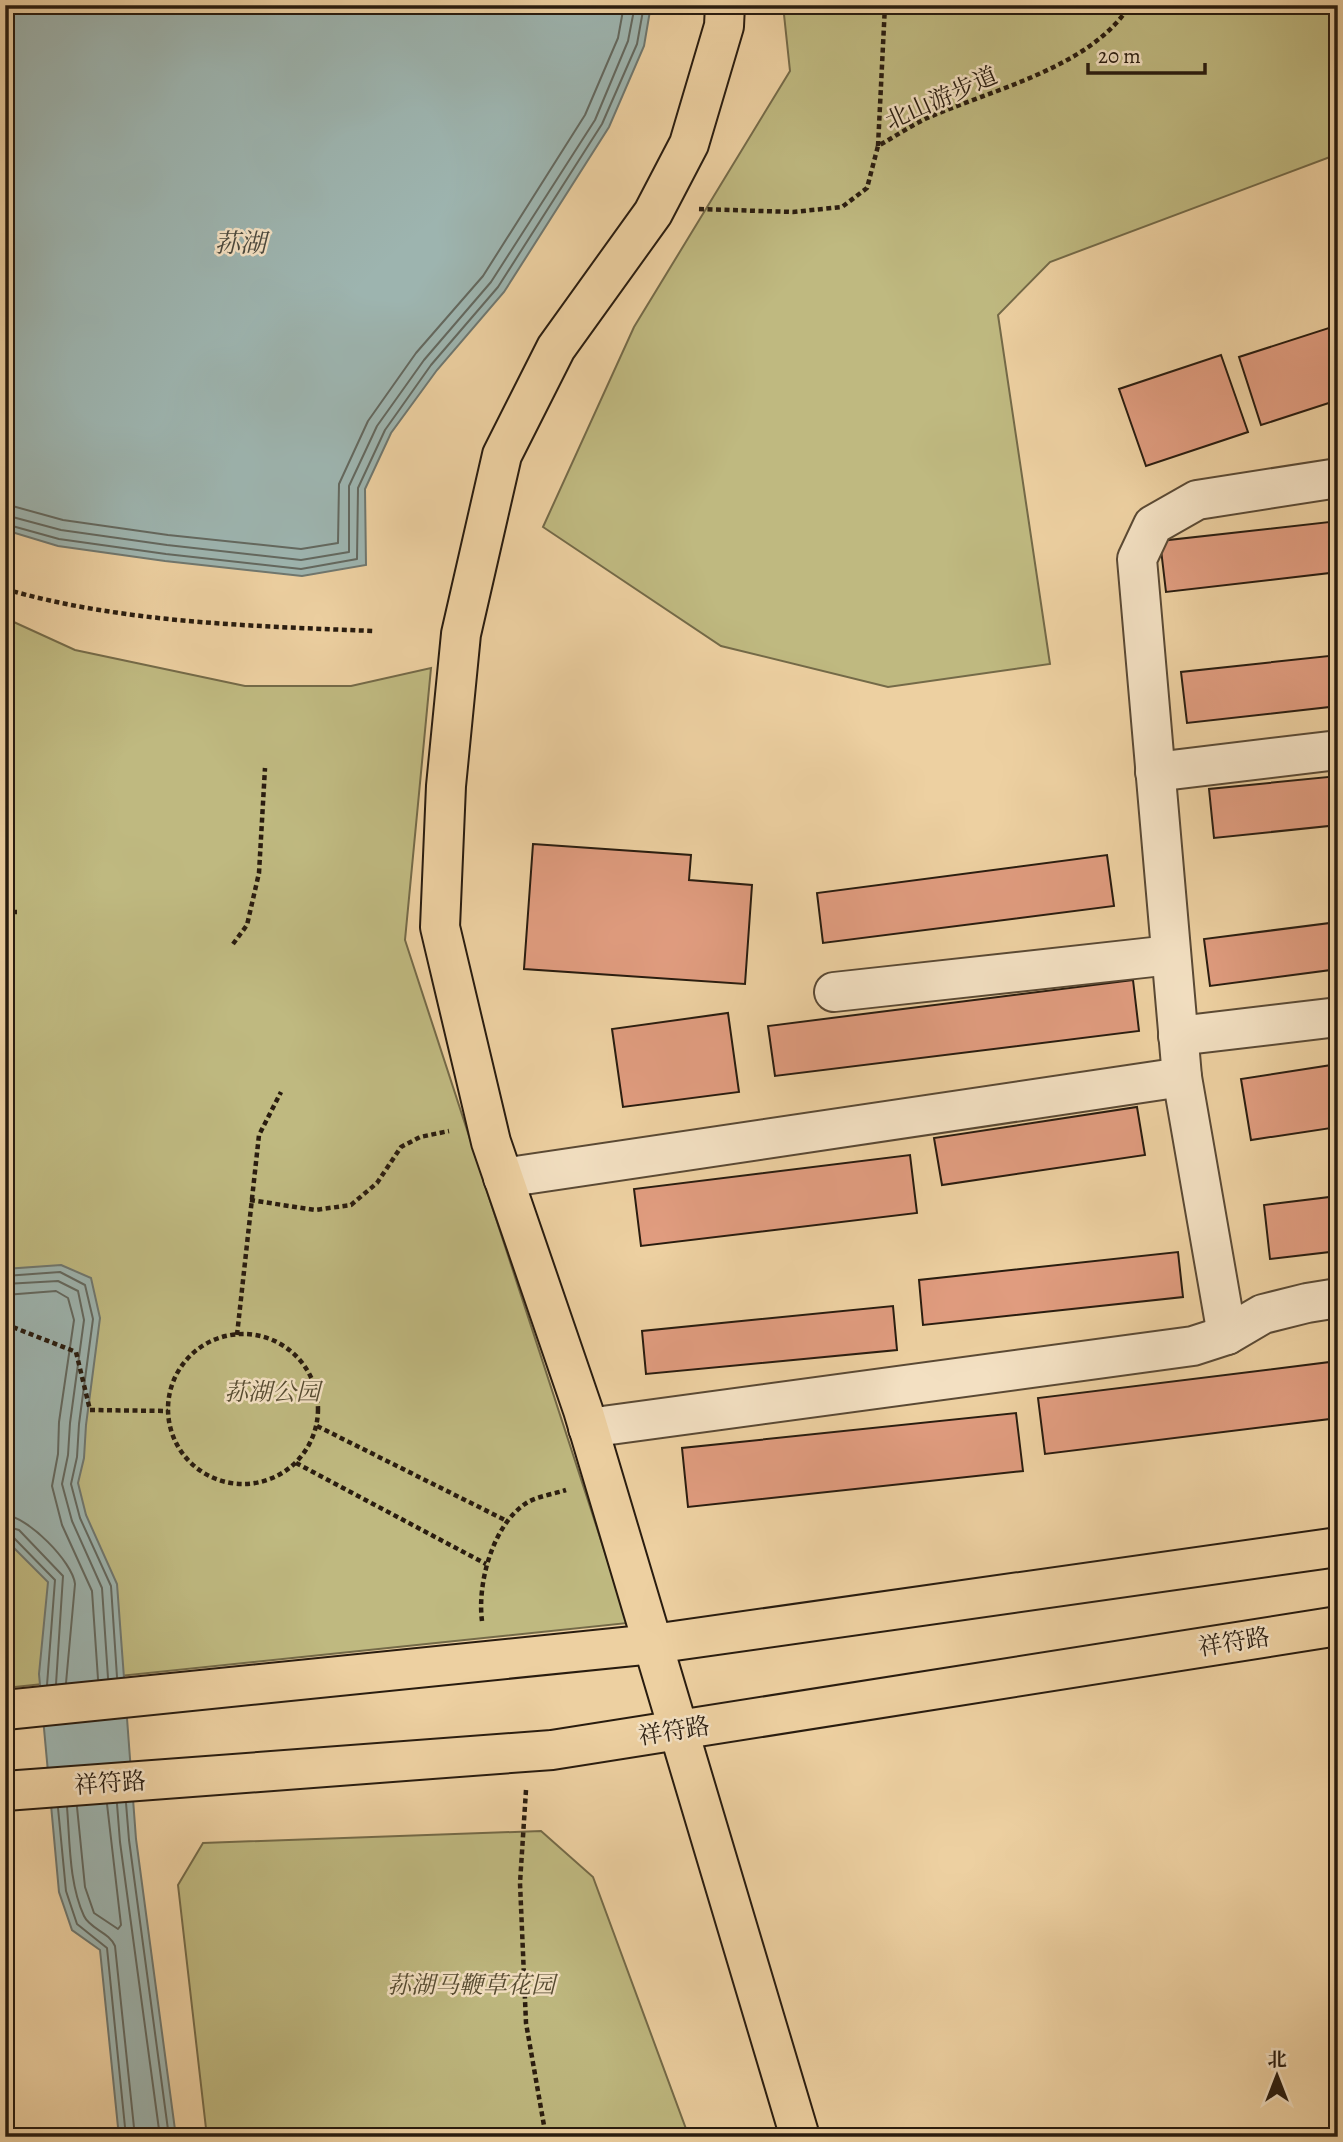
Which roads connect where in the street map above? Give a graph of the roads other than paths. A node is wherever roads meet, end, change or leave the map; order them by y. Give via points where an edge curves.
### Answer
1 (725, 5) edge
2 (1338, 478) edge
3 (1338, 750) edge
4 (1155, 772) junction
5 (1171, 955) junction
6 (834, 992) dead end
7 (1338, 1017) edge
8 (1178, 1036) junction
9 (1182, 1077) junction
10 (503, 1178) junction
11 (1338, 1298) edge
12 (1227, 1335) junction
13 (588, 1428) junction
14 (1338, 1547) edge
15 (1338, 1626) edge
16 (653, 1644) junction
17 (10, 1710) edge
18 (678, 1731) junction
19 (14, 1790) edge
20 (800, 2137) edge

1 - 10 main road via 724,26 689,144 653,213 556,348 502,455 461,634 446,786 440,927
2 - 4 lane via 1197,500 1153,525 1137,559
3 - 4 lane
4 - 5 lane
5 - 6 lane
5 - 8 lane
7 - 8 lane
8 - 9 lane
9 - 10 lane
9 - 12 lane
10 - 13 main road
11 - 12 lane via 1262,1314
12 - 13 lane via 1193,1346
13 - 16 main road
14 - 16 main road
15 - 18 main road, 祥符路
16 - 17 main road
16 - 18 main road
18 - 19 main road, 祥符路 via 528,1752
18 - 20 main road

